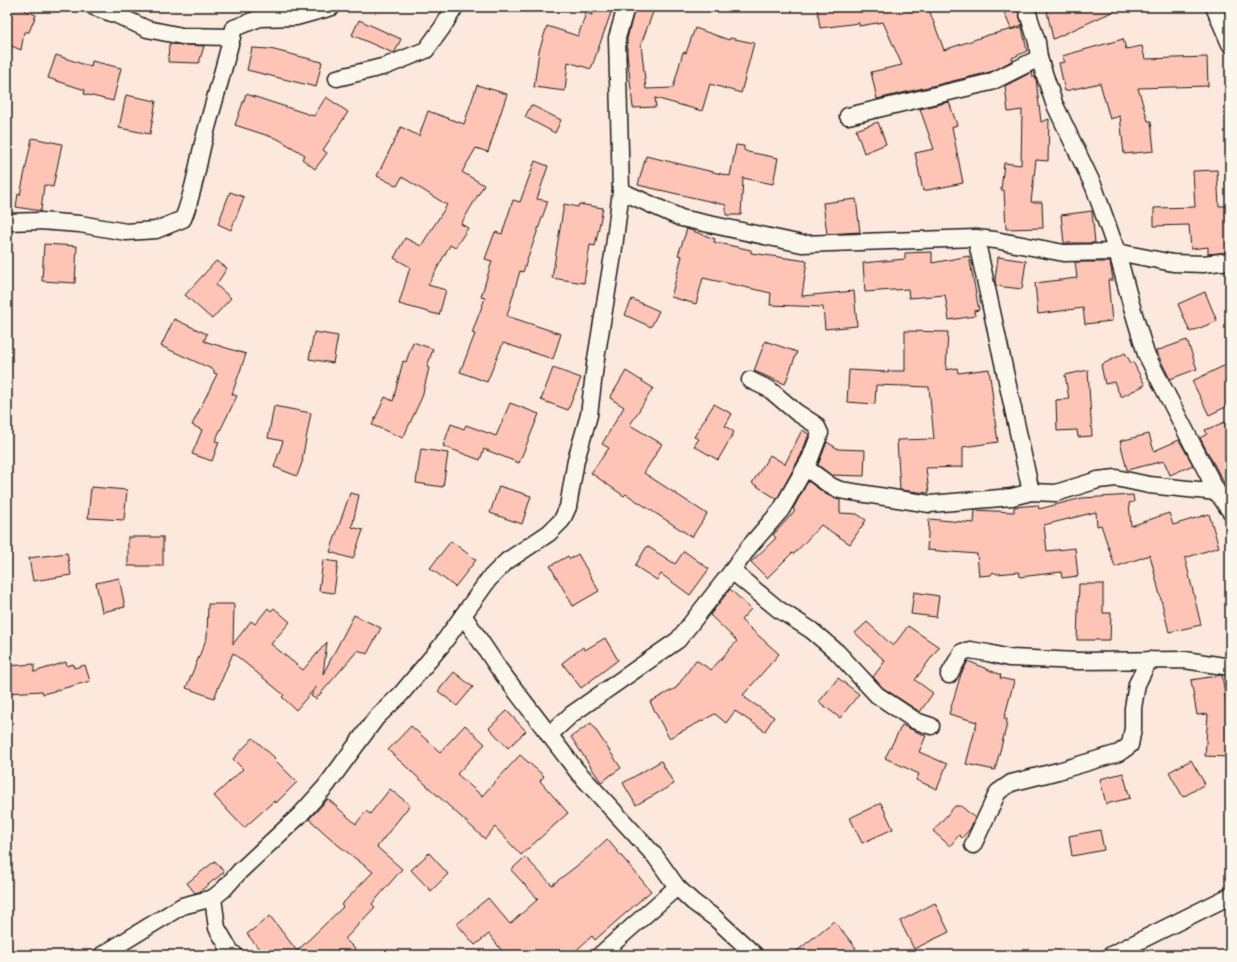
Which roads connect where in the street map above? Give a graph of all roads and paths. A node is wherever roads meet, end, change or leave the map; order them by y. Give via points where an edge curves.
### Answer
1 (94, 7) edge
2 (332, 7) edge
3 (454, 7) edge
4 (626, 7) edge
5 (1026, 7) edge
6 (1214, 7) edge
7 (232, 37) junction
8 (1230, 44) edge
9 (1039, 58) junction
10 (338, 78) dead end
11 (848, 116) dead end
12 (621, 191) junction
13 (7, 222) edge
14 (976, 238) junction
15 (1117, 252) junction
16 (1230, 261) edge
17 (750, 380) dead end
18 (806, 468) junction
19 (1031, 492) junction
20 (1217, 492) junction
21 (1230, 511) edge
22 (732, 571) junction
23 (463, 615) junction
24 (1149, 660) junction
25 (1230, 667) edge
26 (949, 675) dead end
27 (931, 726) dead end
28 (549, 735) junction
29 (973, 845) dead end
30 (677, 887) junction
31 (1230, 896) edge
32 (213, 898) junction
33 (102, 955) edge
34 (235, 955) edge
35 (600, 955) edge
36 (755, 955) edge
37 (1111, 955) edge

1 - 7 street via 147,29 182,36
2 - 7 street via 296,17 260,18 234,28
3 - 10 street via 426,50 386,66
4 - 12 street via 617,38
5 - 9 street via 1037,42
6 - 8 street
7 - 13 street via 189,206 183,219 156,230 126,232 80,224
9 - 11 street via 991,82
9 - 15 street via 1054,103 1094,188
12 - 14 street via 681,218 802,244
12 - 23 street via 589,414 576,460 568,506 562,520 549,534 508,561 489,579
14 - 15 street via 1064,253
14 - 19 street
15 - 16 street via 1173,264
15 - 20 street via 1146,354
17 - 18 street via 769,390 816,425 820,433
18 - 19 street via 840,490 930,504 1012,497
18 - 22 street via 780,510
19 - 20 street via 1056,493 1098,480 1116,478 1149,485
20 - 21 street
22 - 27 street via 837,652 877,695 916,721
22 - 28 street via 678,640 572,714
23 - 28 street via 499,669
23 - 32 street via 401,694 376,718 326,786 300,815
24 - 25 street via 1185,660
24 - 26 street via 1078,661 1009,658 970,650 962,652
24 - 29 street via 1137,684 1130,746 1119,753 1058,772 1011,783 998,792
28 - 30 street via 577,771 654,856
30 - 35 street
30 - 36 street
31 - 37 street
32 - 33 street via 182,906
32 - 34 street via 217,928

